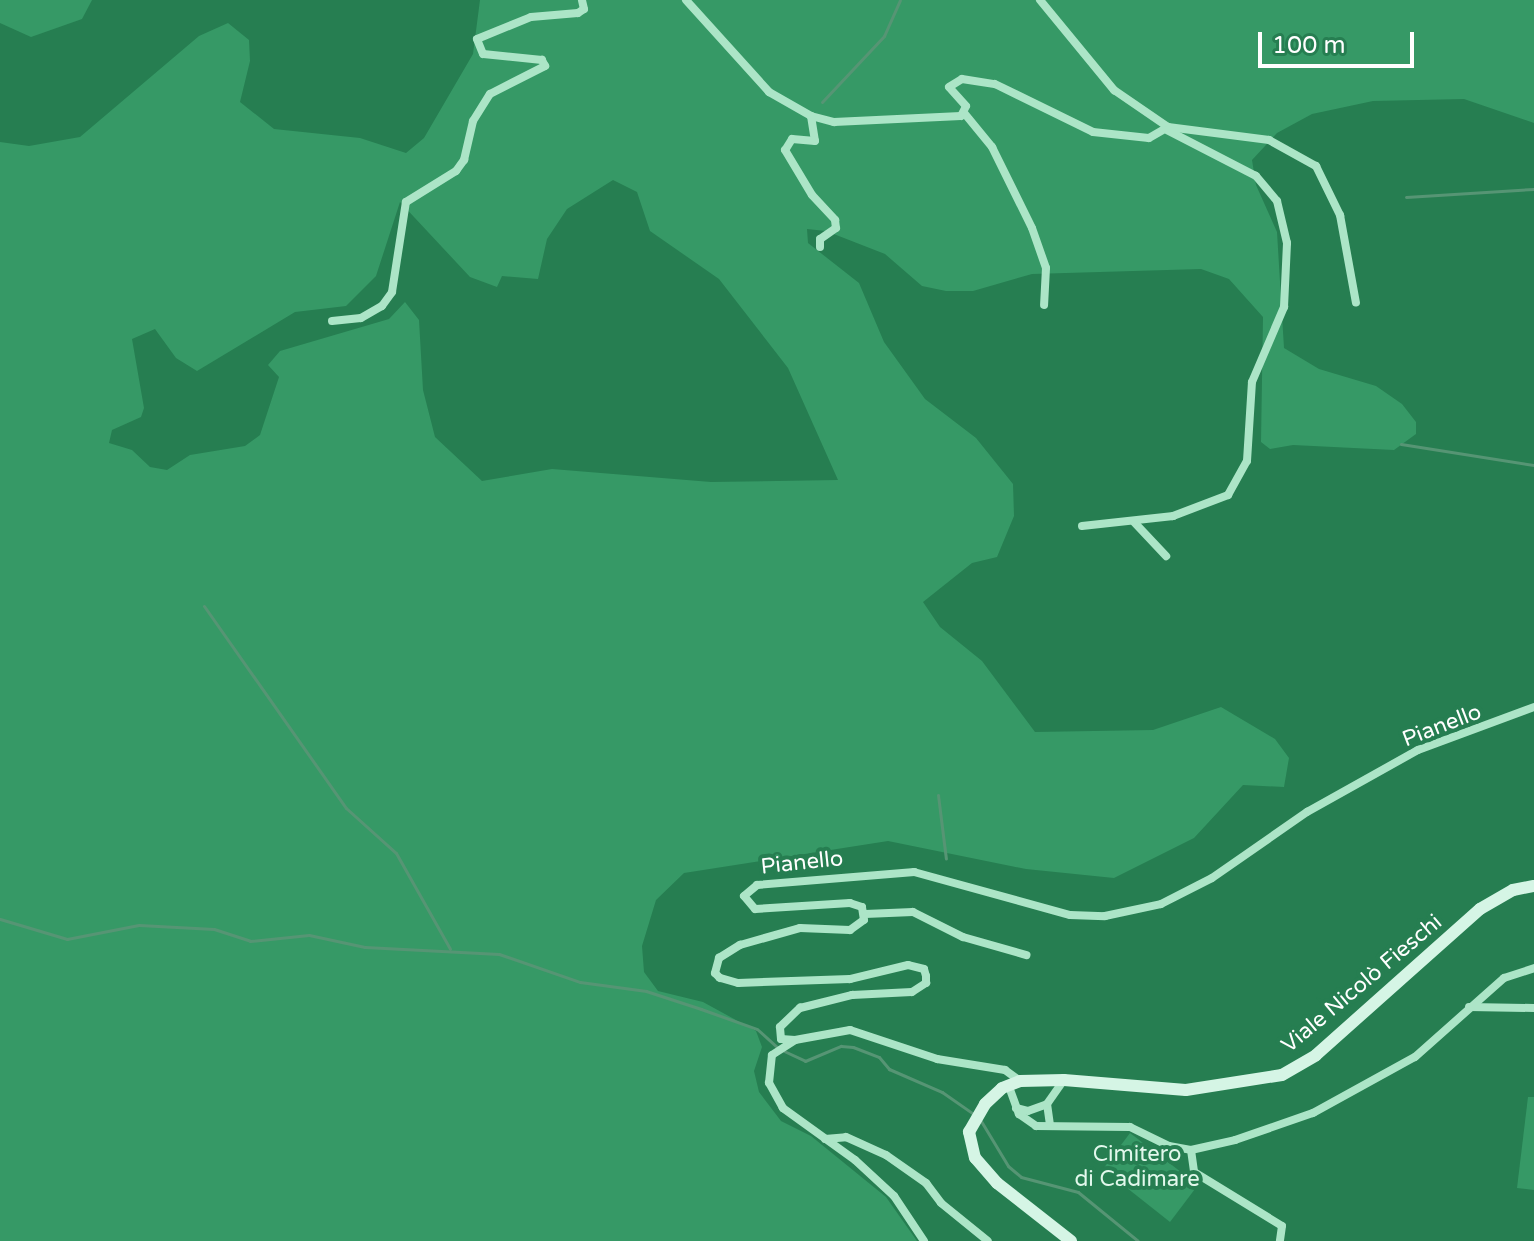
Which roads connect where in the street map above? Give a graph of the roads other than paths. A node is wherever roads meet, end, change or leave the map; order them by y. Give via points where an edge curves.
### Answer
1 (582, 0) edge
2 (686, 0) edge
3 (1040, 0) edge
4 (965, 114) junction
5 (811, 116) junction
6 (1167, 128) junction
7 (820, 247) dead end
8 (1356, 303) dead end
9 (1044, 305) dead end
10 (332, 321) dead end
11 (1134, 522) junction
12 (1082, 526) dead end
13 (1166, 556) dead end
14 (1534, 707) edge
15 (1534, 886) edge
16 (865, 914) junction
17 (1026, 955) dead end
18 (1534, 968) edge
19 (1468, 1007) junction
20 (1534, 1008) edge
21 (795, 1040) junction
22 (1064, 1080) junction
23 (1014, 1082) junction
24 (1047, 1104) junction
25 (1015, 1108) junction
26 (1050, 1125) junction
27 (825, 1139) junction
28 (1191, 1150) junction
29 (924, 1241) edge
30 (988, 1241) edge
31 (1071, 1241) edge
32 (1280, 1241) edge

1 - 10 street via 581,12 531,17 477,39 483,54 542,60 545,66 490,94 473,121 456,171 406,202 392,292 382,306 361,318
2 - 5 street via 769,92
3 - 6 street via 1114,90
4 - 5 street via 846,122
4 - 6 street via 966,106 949,87 962,79 995,84 1093,132 1149,138
4 - 9 street via 992,147 1032,228 1046,268
5 - 7 street via 817,138 790,140 785,150 812,195 835,220 836,228 820,239
6 - 8 street via 1269,140 1316,166 1336,199
6 - 11 street via 1256,176 1277,201 1287,243 1284,307 1252,382 1247,461 1228,495 1173,516
11 - 12 street
11 - 13 street
14 - 16 street, Pianello via 1418,750 1161,904 1105,916 1070,915 914,872 785,879 757,885 744,896 755,909 850,903
15 - 22 main road, Viale Nicolò Fieschi via 1513,890 1480,909 1316,1055 1282,1075 1186,1090
16 - 17 street via 913,912 963,937
16 - 21 street via 850,930 800,928 740,945 719,958 715,973 738,983 850,979 908,965 924,969 926,983 912,992 852,995 800,1008 780,1027 781,1039
18 - 19 street via 1504,978
19 - 20 street
19 - 28 street via 1415,1057 1313,1113
21 - 23 street via 850,1030 937,1059 1005,1070
21 - 27 street via 772,1055 769,1083 783,1108
22 - 23 main road, Viale Nicolò Fieschi
22 - 24 street
23 - 25 street
23 - 31 main road via 979,1112 969,1132 975,1158 997,1183
24 - 25 street via 1028,1111
24 - 26 street
25 - 26 street via 1030,1124
26 - 28 street via 1130,1127 1169,1146
27 - 29 street via 894,1196
27 - 30 street via 846,1137 886,1155 926,1183 941,1203
28 - 32 street via 1190,1161 1202,1180 1282,1226

